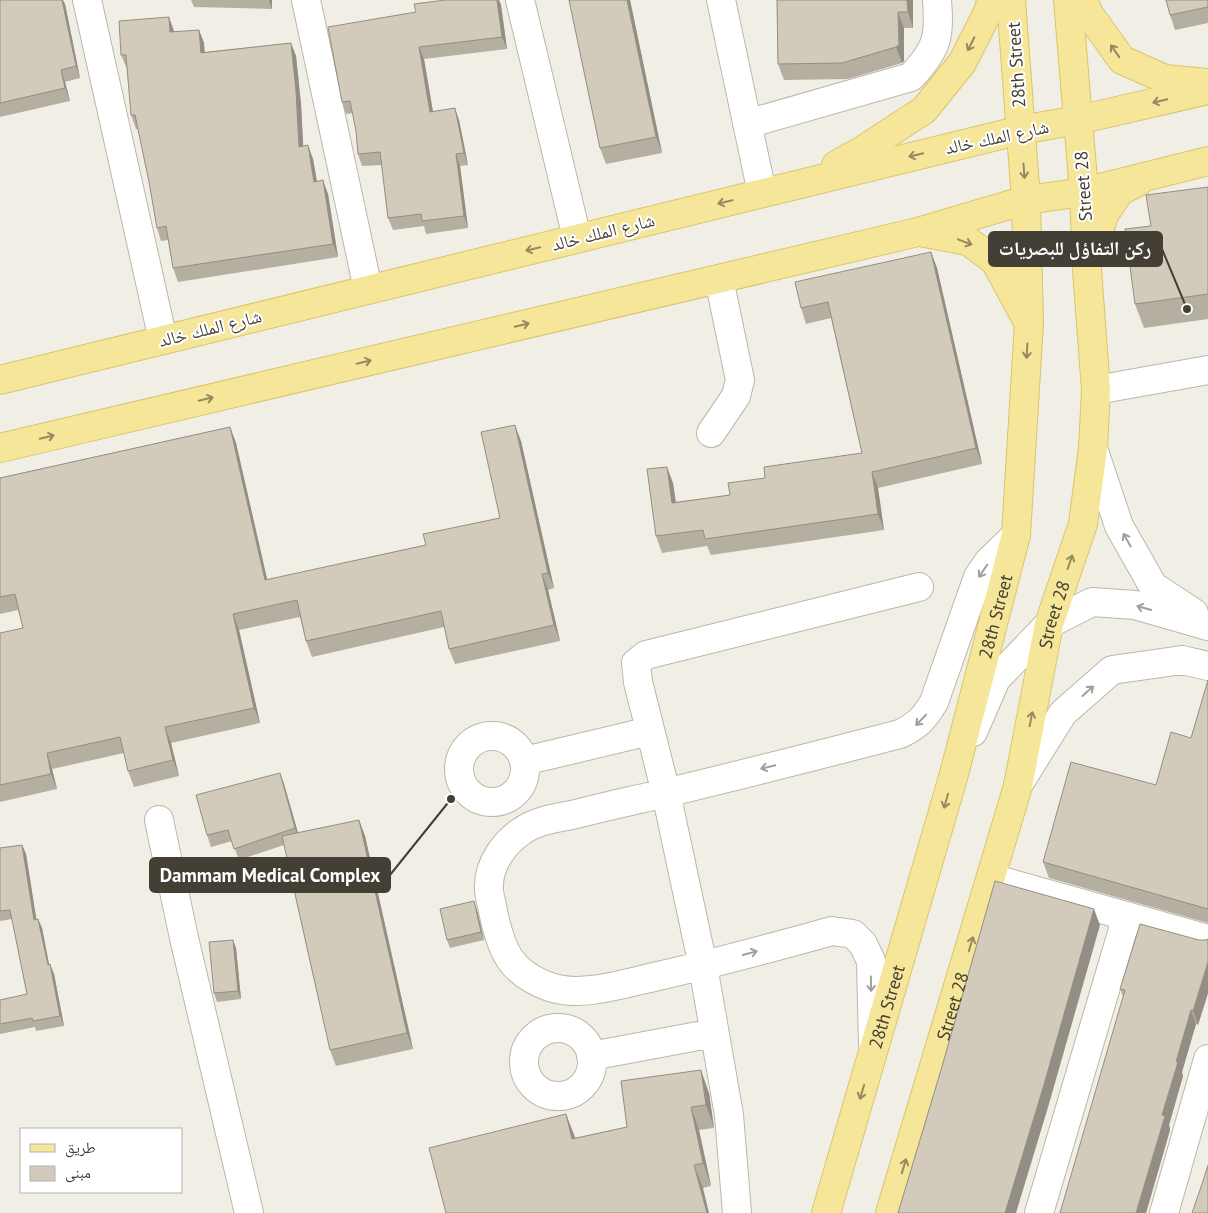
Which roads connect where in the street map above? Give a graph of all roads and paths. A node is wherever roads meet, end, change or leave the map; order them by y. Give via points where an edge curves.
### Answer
1 (87, 0) edge
2 (306, 0) edge
3 (520, 0) edge
4 (721, 0) edge
5 (937, 0) edge
6 (991, 0) edge
7 (1011, 0) edge
8 (1068, 0) edge
9 (1083, 0) edge
10 (1208, 83) edge
11 (1208, 90) edge
12 (1078, 120) junction
13 (747, 124) junction
14 (1021, 130) junction
15 (1208, 161) edge
16 (1155, 173) junction
17 (802, 183) junction
18 (1084, 192) junction
19 (762, 193) junction
20 (1026, 200) junction
21 (918, 232) junction
22 (577, 238) junction
23 (1087, 270) junction
24 (719, 279) junction
25 (368, 289) junction
26 (1029, 323) junction
27 (163, 340) junction
28 (1208, 370) edge
29 (0, 380) edge
30 (1096, 390) junction
31 (711, 432) dead end
32 (0, 448) edge
33 (1093, 448) junction
34 (1016, 535) junction
35 (919, 587) dead end
36 (1208, 622) edge
37 (1049, 624) junction
38 (1208, 626) edge
39 (1208, 666) edge
40 (650, 731) junction
41 (524, 761) dead end
42 (954, 774) junction
43 (1018, 786) junction
44 (666, 793) junction
45 (159, 820) dead end
46 (991, 878) junction
47 (1127, 916) junction
48 (1208, 939) edge
49 (703, 966) junction
50 (714, 1033) junction
51 (591, 1056) dead end
52 (873, 1056) junction
53 (1208, 1059) edge
54 (1199, 1126) edge
55 (249, 1213) edge
56 (737, 1213) edge
57 (826, 1213) edge
58 (890, 1213) edge
59 (1039, 1213) edge
60 (1164, 1213) edge

1 - 27 street
2 - 25 street
3 - 22 street
4 - 13 street
5 - 13 street via 939,24 934,48 911,77
6 -> 17 main road via 962,63 924,110 863,150
7 - 14 main road, 28th Street
8 - 12 main road, Street 28
10 -> 9 main road via 1165,79 1122,60 1089,14
11 -> 12 main road, شارع الملك خالد
12 - 14 main road, شارع الملك خالد
12 - 18 main road, Street 28
13 - 19 street
14 -> 17 main road, شارع الملك خالد
14 -> 20 main road, 28th Street
15 - 16 main road
16 - 18 main road
16 - 23 main road via 1120,191 1104,215
17 - 19 main road, شارع الملك خالد
18 - 20 main road
18 - 23 main road, Street 28
19 -> 22 main road, شارع الملك خالد
20 - 21 main road
20 - 26 main road, 28th Street
21 - 24 main road
21 -> 26 main road via 968,241 995,261
22 -> 25 main road, شارع الملك خالد
23 - 30 main road, Street 28
24 - 31 street via 740,380 736,396
32 -> 24 main road
25 - 27 main road, شارع الملك خالد
26 -> 34 main road, 28th Street
27 - 29 main road, شارع الملك خالد
28 - 30 street
30 - 33 main road, Street 28
36 -> 33 street via 1153,586 1119,526
37 -> 33 main road, Street 28 via 1084,524
34 - 42 main road, 28th Street
34 -> 44 street via 989,561 978,577 934,702 914,727 900,734
35 - 40 street via 646,655 636,663
38 -> 37 street via 1135,605 1092,602
37 - 42 street via 996,679
43 -> 37 main road, Street 28
43 -> 39 street via 1063,713 1112,670 1182,660
40 - 41 street
40 - 44 street
42 -> 52 main road, 28th Street
43 - 46 main road, Street 28
44 - 49 street
44 - 49 street via 550,820 524,829 510,840 496,858 488,886 498,936 516,967 529,978 551,988 578,991 610,987
45 - 55 street
46 - 47 street
58 -> 46 main road, Street 28
47 - 48 street
47 - 59 street
49 - 50 street
49 -> 52 street via 832,931 854,934 871,961
50 - 51 street
50 - 56 street via 729,1115
52 -> 57 main road, 28th Street
53 - 54 street
54 - 60 street

